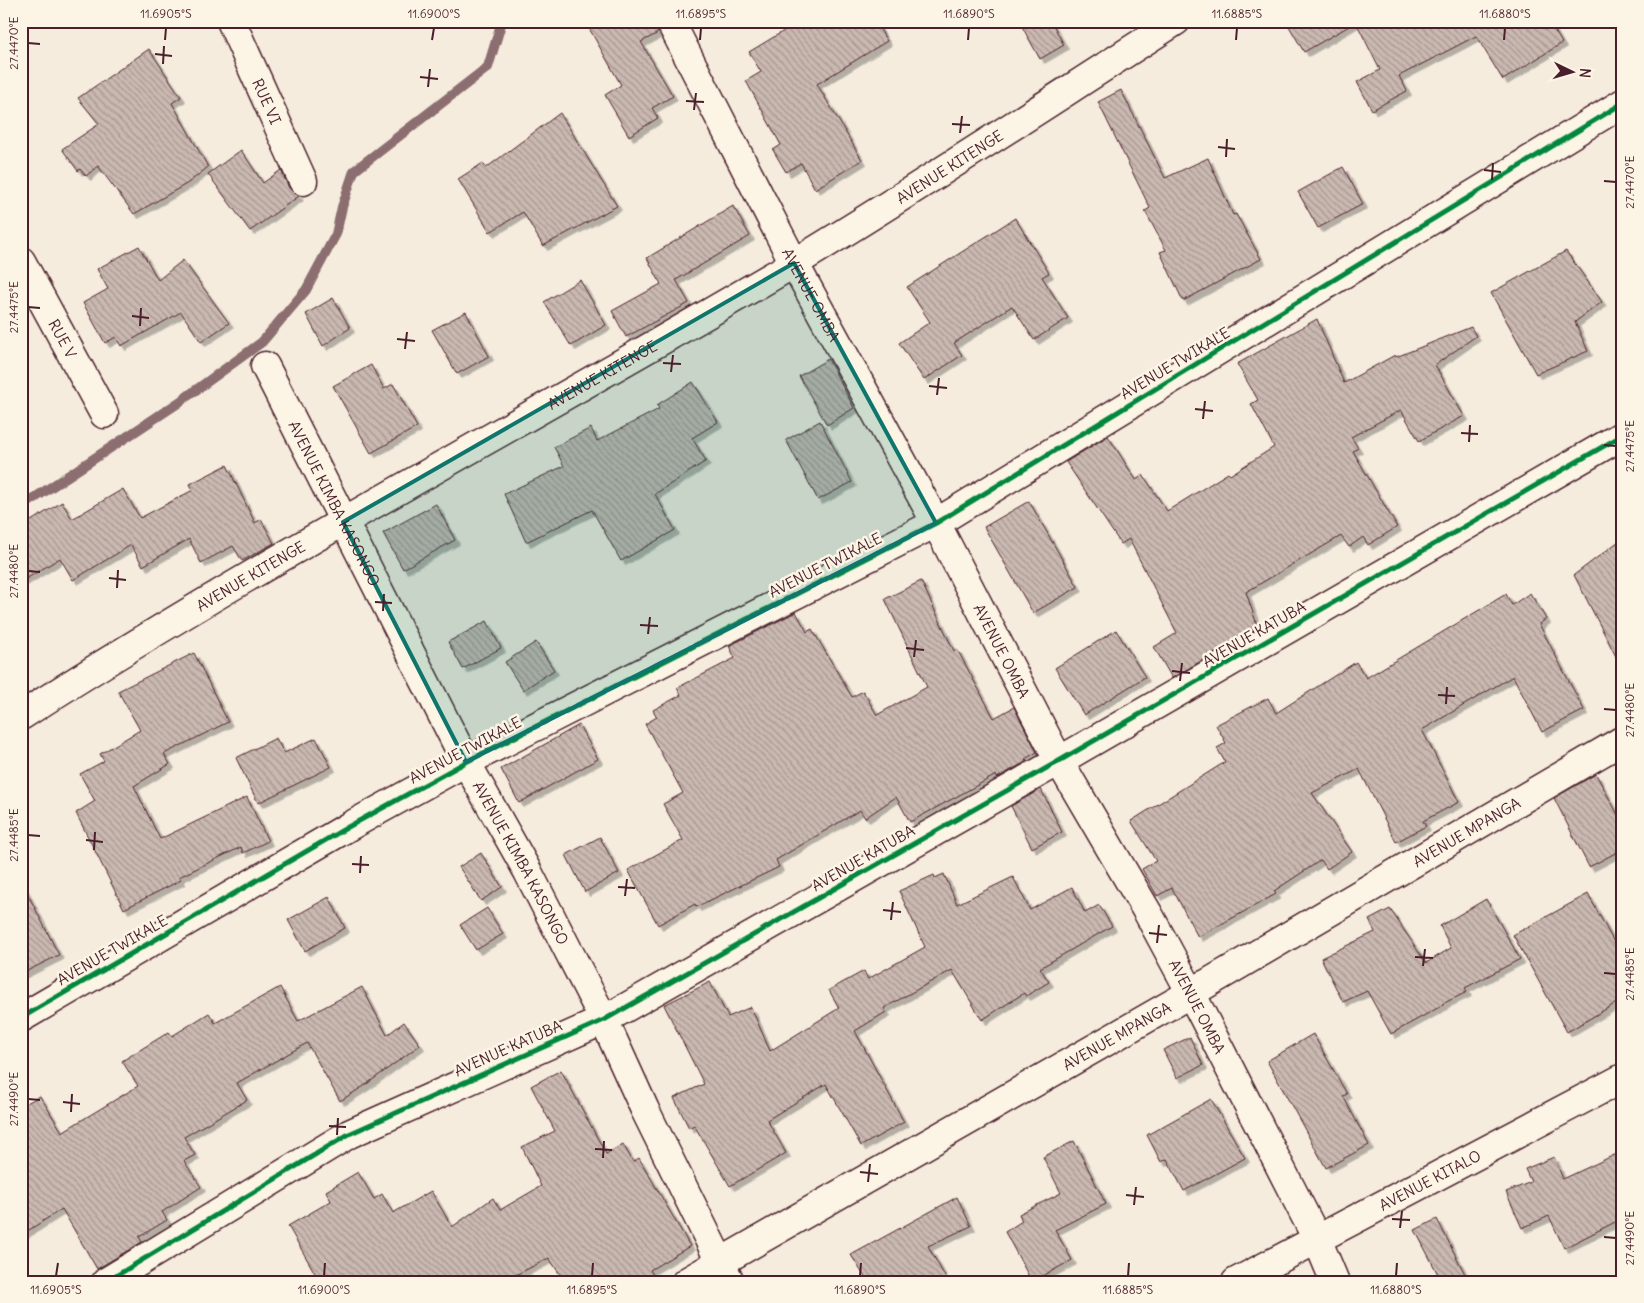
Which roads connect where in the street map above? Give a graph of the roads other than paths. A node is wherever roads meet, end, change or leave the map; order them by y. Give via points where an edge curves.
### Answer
1 (231, 21) edge
2 (670, 21) edge
3 (1176, 21) edge
4 (1623, 103) edge
5 (303, 181) dead end
6 (21, 261) edge
7 (794, 263) junction
8 (265, 366) dead end
9 (104, 414) dead end
10 (1623, 435) edge
11 (343, 522) junction
12 (936, 523) junction
13 (21, 716) edge
14 (1623, 740) edge
15 (1060, 761) junction
16 (466, 762) junction
17 (1191, 994) junction
18 (21, 1018) edge
19 (604, 1020) junction
20 (1623, 1078) edge
21 (1317, 1240) junction
22 (725, 1273) edge
23 (106, 1282) edge
24 (686, 1282) edge
25 (1236, 1282) edge
26 (1335, 1282) edge

1 - 5 street, RUE VI
2 - 7 street, AVENUE OMBA
3 - 7 street, AVENUE KITENGE
4 - 12 street, AVENUE TWIKALE
6 - 9 street, RUE V
7 - 11 street, AVENUE KITENGE
7 - 12 street, AVENUE OMBA
8 - 11 street, AVENUE KIMBA KASONGO
10 - 15 street, AVENUE KATUBA
11 - 13 street, AVENUE KITENGE
11 - 16 street, AVENUE KIMBA KASONGO
12 - 15 street, AVENUE OMBA
12 - 16 street, AVENUE TWIKALE
14 - 17 street, AVENUE MPANGA
15 - 17 street, AVENUE OMBA
15 - 19 street, AVENUE KATUBA
16 - 18 street, AVENUE TWIKALE
16 - 19 street, AVENUE KIMBA KASONGO via 528,872
17 - 21 street, AVENUE OMBA
17 - 22 street, AVENUE MPANGA
19 - 22 street, AVENUE KIMBA KASONGO
19 - 23 street, AVENUE KATUBA via 349,1134
20 - 21 street, AVENUE KITALO
21 - 25 street, AVENUE KITALO
21 - 26 street, AVENUE OMBA
22 - 24 street, AVENUE MPANGA

